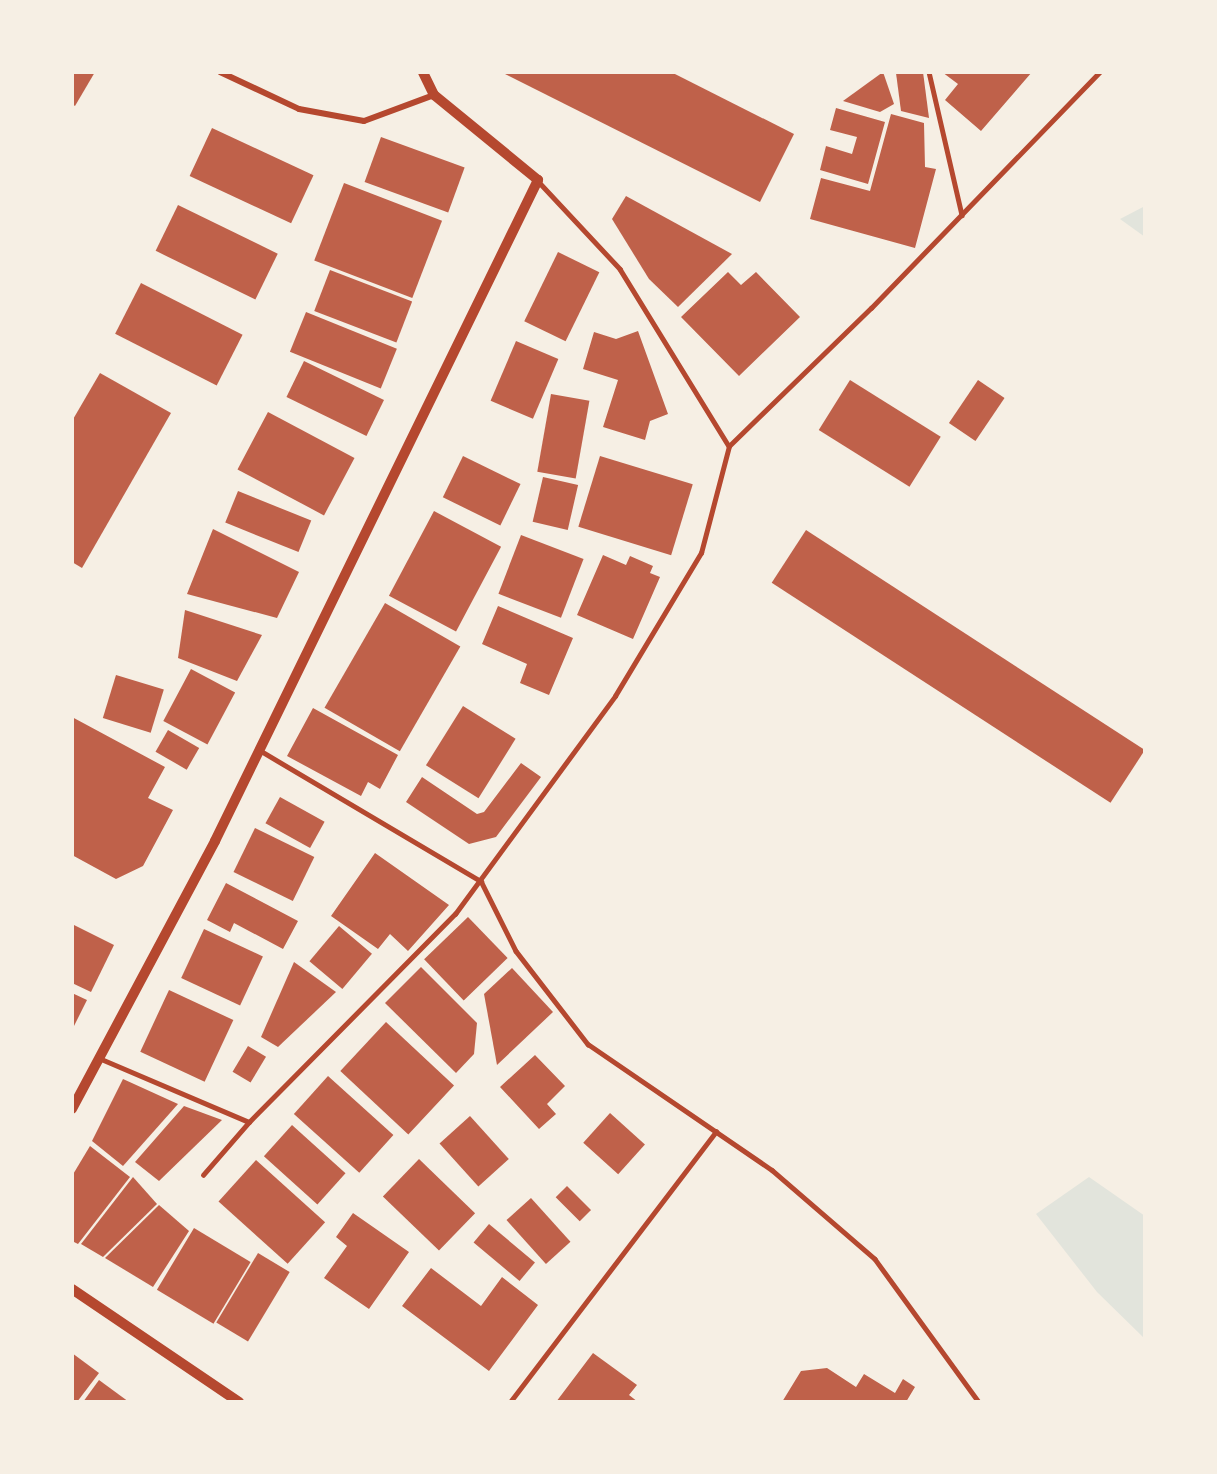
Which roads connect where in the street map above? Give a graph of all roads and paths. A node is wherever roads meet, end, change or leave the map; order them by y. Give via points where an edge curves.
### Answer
1 (220, 72) edge
2 (423, 72) edge
3 (929, 72) edge
4 (1100, 72) edge
5 (434, 95) junction
6 (538, 180) junction
7 (962, 215) junction
8 (729, 446) junction
9 (259, 749) junction
10 (481, 881) junction
11 (99, 1058) junction
12 (72, 1109) edge
13 (249, 1122) junction
14 (716, 1132) junction
15 (203, 1175) dead end
16 (72, 1289) edge
17 (239, 1402) edge
18 (510, 1402) edge
19 (979, 1402) edge

1 - 5 street via 298,109 364,121
2 - 5 street
3 - 7 lane
4 - 7 lane
5 - 6 street
6 - 8 lane via 620,269
6 - 9 street
7 - 8 lane
8 - 10 lane via 711,527 688,580 615,696
9 - 10 lane
9 - 11 street
10 - 13 lane via 426,948 283,1084
10 - 14 lane via 516,951 588,1044
11 - 12 street
11 - 13 lane
13 - 15 lane
14 - 18 lane
14 - 19 lane via 772,1170 875,1259
16 - 17 street

